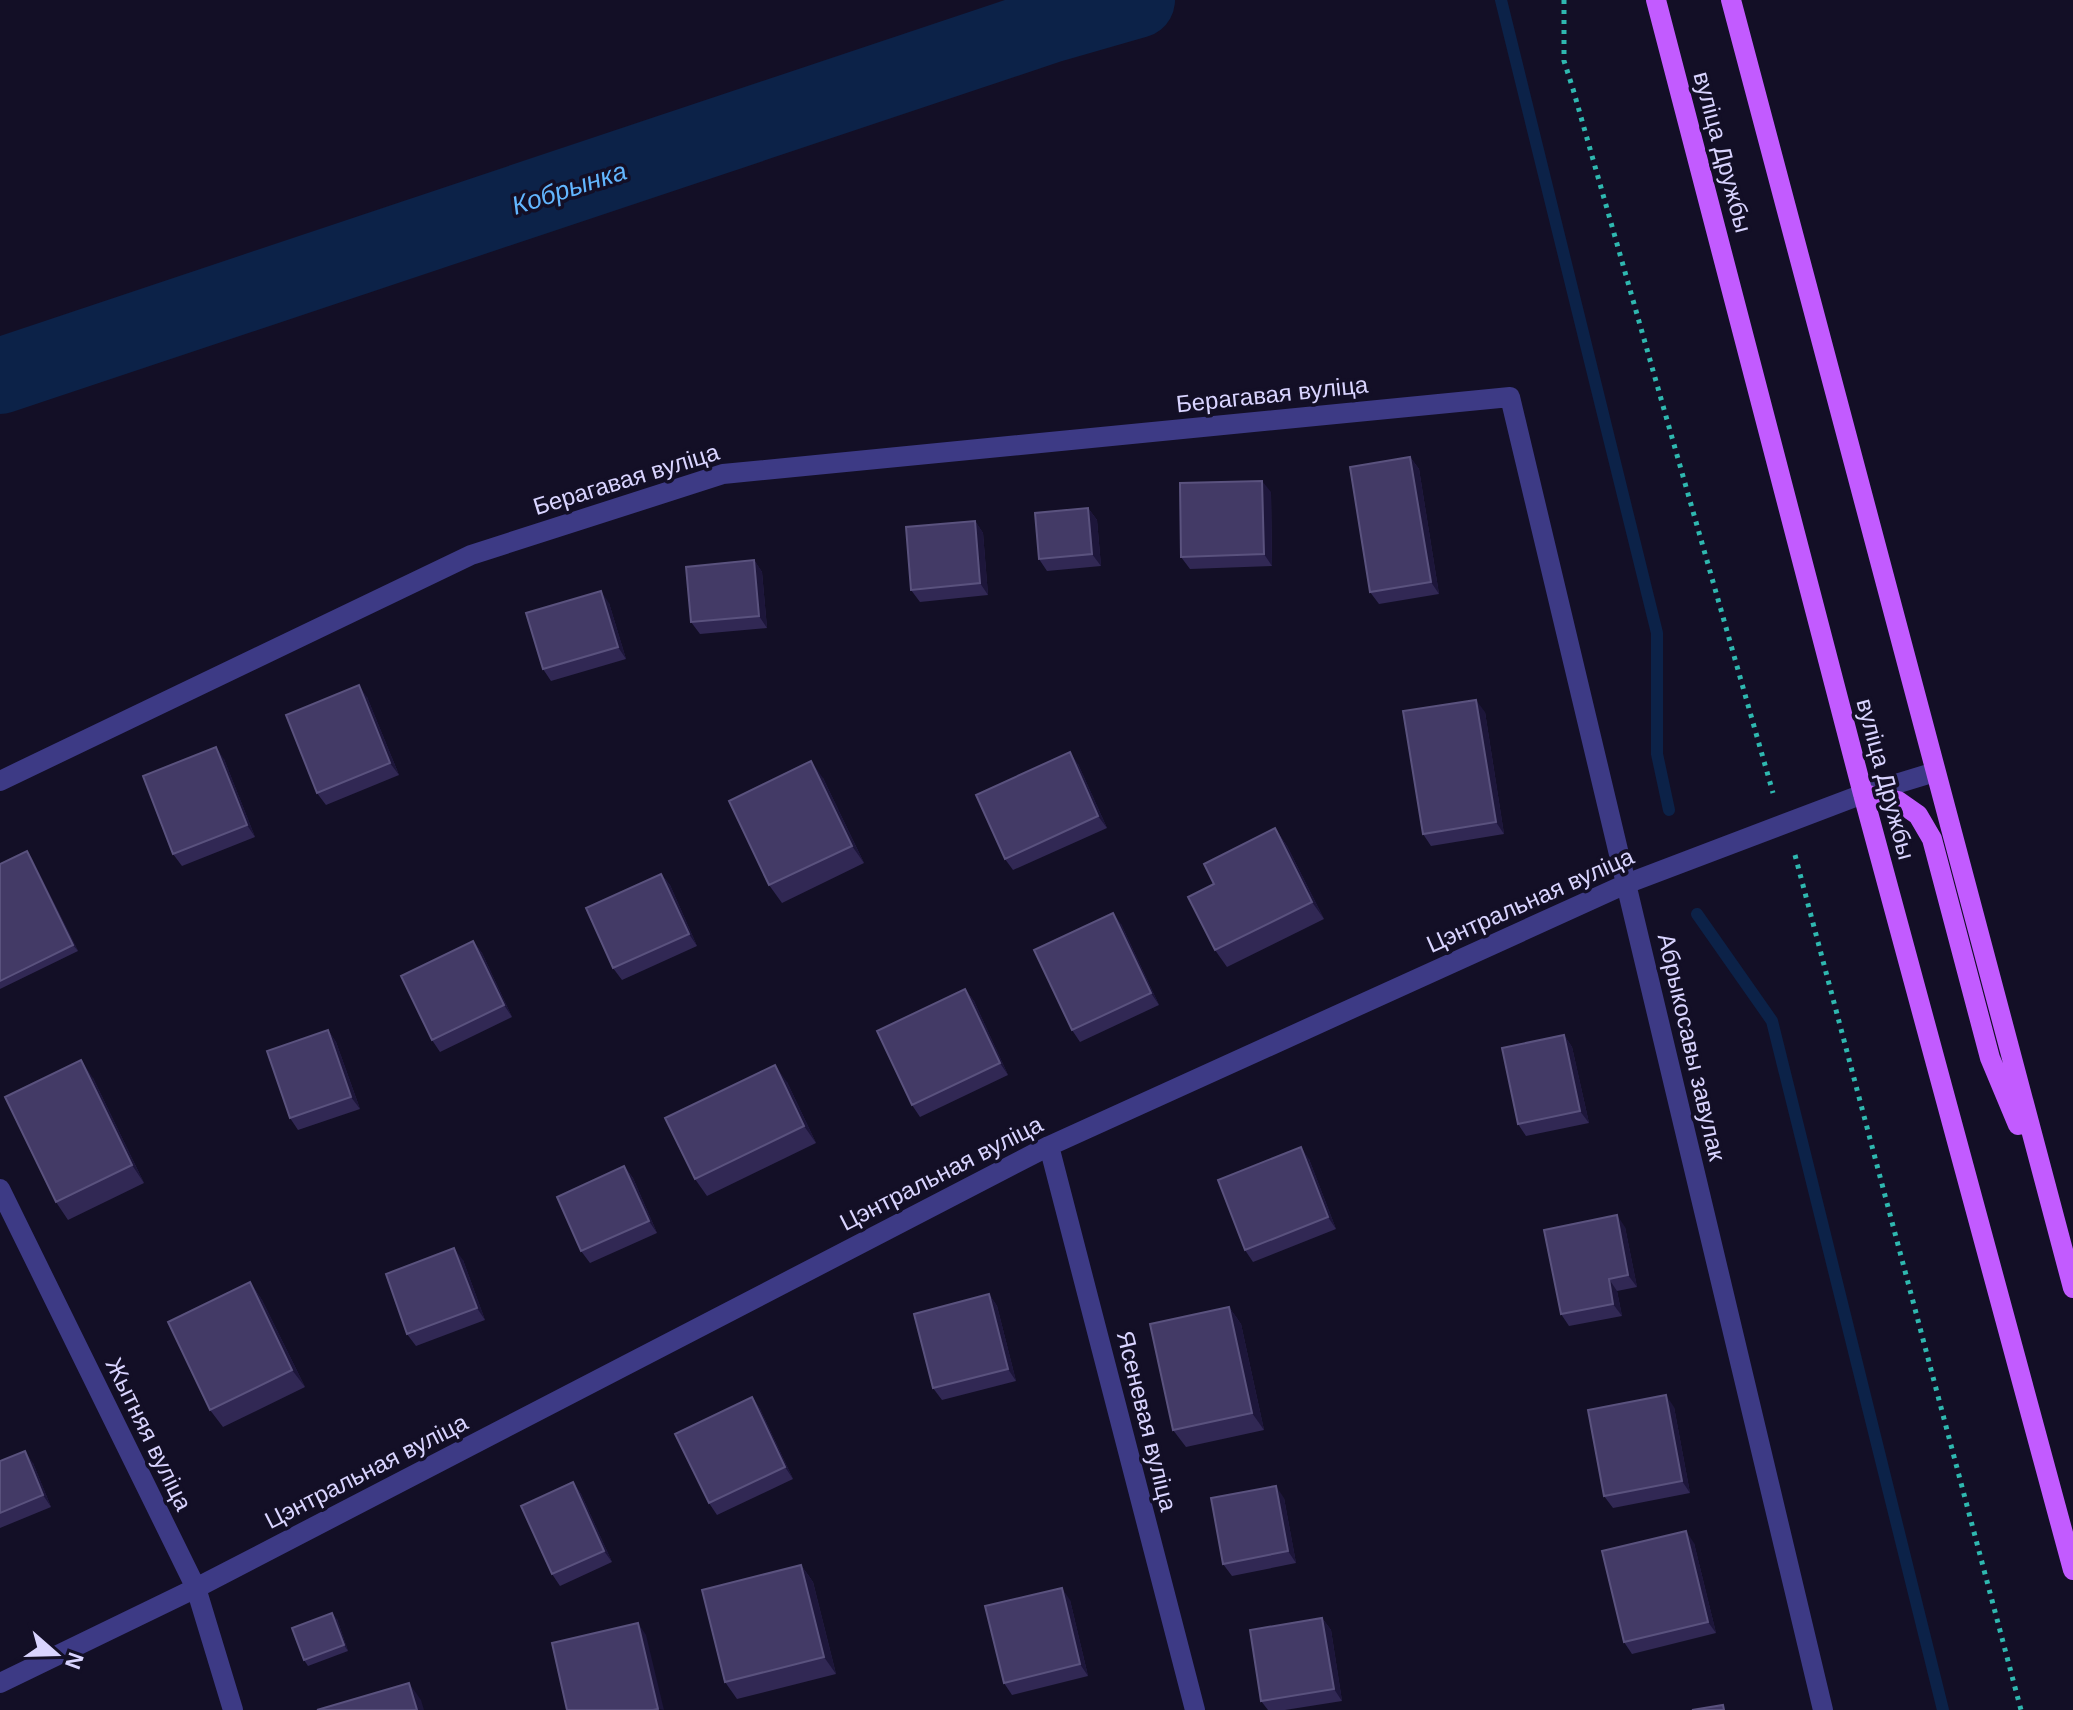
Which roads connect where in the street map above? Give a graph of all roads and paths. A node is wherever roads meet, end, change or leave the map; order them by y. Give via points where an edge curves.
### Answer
1 (1564, 0) edge
2 (1656, 0) edge
3 (1731, 0) edge
4 (1510, 397) joint
5 (1935, 772) junction
6 (0, 781) edge
7 (1773, 793) dead end
8 (1863, 794) junction
9 (1795, 855) dead end
10 (1626, 884) junction
11 (1049, 1146) junction
12 (0, 1189) edge
13 (2048, 1195) junction
14 (2073, 1288) edge
15 (2073, 1570) edge
16 (196, 1588) junction
17 (0, 1683) edge
18 (233, 1710) edge
19 (1195, 1710) edge
20 (1823, 1710) edge
21 (2021, 1710) edge

1 - 7 path via 1564,61
2 - 8 main road, вуліца Дружбы
3 - 5 main road, вуліца Дружбы
4 - 6 street, Берагавая вуліца via 723,474 471,555
4 - 10 street, Абрыкосавы завулак
5 - 8 street, Цэнтральная вуліца
5 - 13 main road, вуліца Дружбы
8 - 10 street, Цэнтральная вуліца
8 - 13 main road via 1898,801 1918,815 1932,839 1990,1058
8 - 15 main road, вуліца Дружбы
9 - 21 path
10 - 11 street, Цэнтральная вуліца
10 - 20 street, Абрыкосавы завулак
11 - 16 street, Цэнтральная вуліца
11 - 19 street, Ясеневая вуліца
12 - 16 street, Жытняя вуліца
13 - 14 main road, вуліца Дружбы
16 - 17 street, Цэнтральная вуліца
16 - 18 street, Жытняя вуліца

